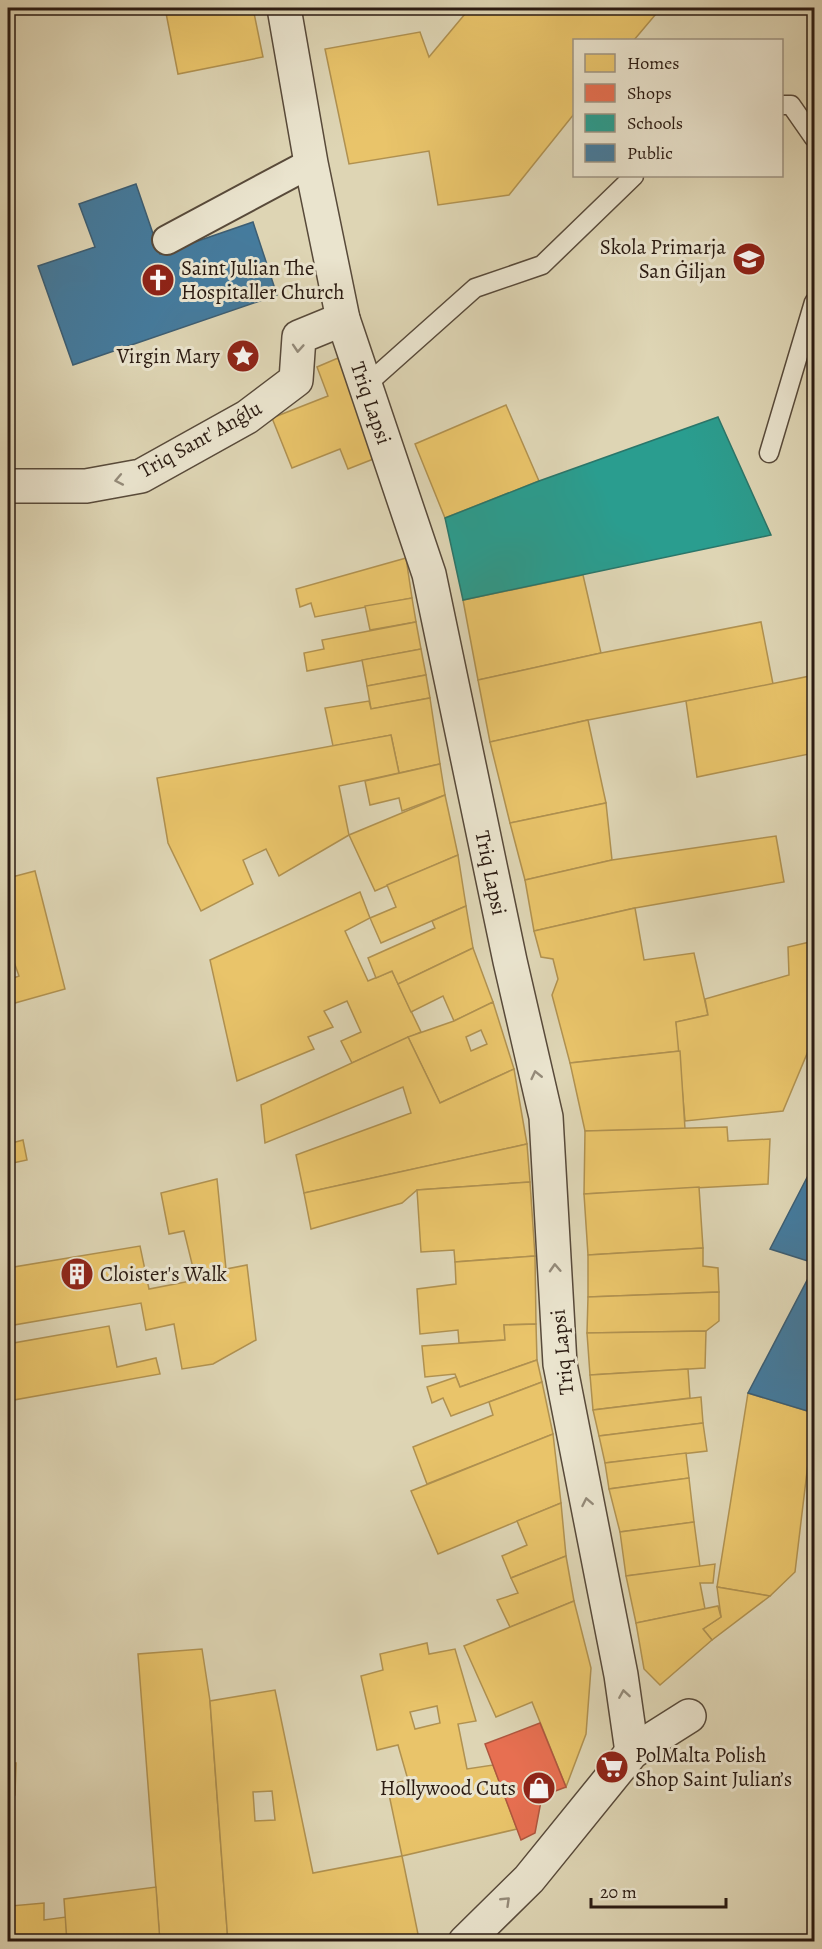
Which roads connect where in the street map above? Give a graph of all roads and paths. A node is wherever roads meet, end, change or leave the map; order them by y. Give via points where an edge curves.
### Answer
1 (284, 8) edge
2 (783, 105) edge
3 (814, 138) edge
4 (311, 163) junction
5 (633, 177) edge
6 (167, 240) dead end
7 (814, 302) edge
8 (343, 319) junction
9 (365, 386) junction
10 (769, 453) dead end
11 (8, 486) edge
12 (689, 1716) dead end
13 (632, 1752) junction
14 (465, 1941) edge

1 - 4 street, Triq Lapsi
2 - 3 lane via 791,105
4 - 6 street
4 - 8 street, Triq Lapsi
5 - 9 lane via 542,265 475,288
7 - 10 lane
8 - 9 street, Triq Lapsi
8 -> 11 street, Triq Sant' Anǵlu via 299,337 296,380 247,417 141,476 86,486
13 -> 9 street, Triq Lapsi via 621,1675 560,1364 546,1116 429,574
12 - 13 street
14 -> 13 street via 528,1879

